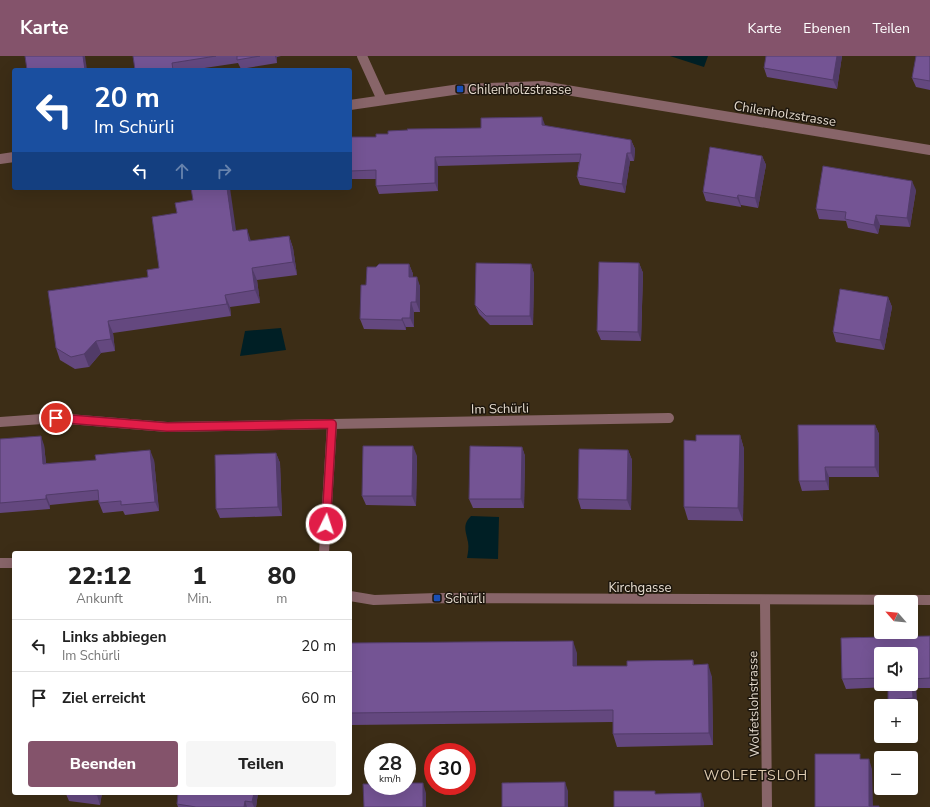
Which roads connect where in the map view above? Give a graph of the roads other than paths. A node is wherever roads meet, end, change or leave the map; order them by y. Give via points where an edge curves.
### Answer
1 (362, 56) edge
2 (382, 100) junction
3 (352, 105) edge
4 (930, 150) edge
5 (12, 157) edge
6 (0, 160) edge
7 (668, 418) dead end
8 (0, 422) edge
9 (332, 424) junction
10 (324, 551) edge
11 (0, 563) edge
12 (12, 563) edge
13 (352, 596) edge
14 (766, 600) junction
15 (930, 600) edge
16 (767, 807) edge

1 - 2 street
2 - 3 street, Chilenholzstrasse
2 - 4 street, Chilenholzstrasse via 460,89 542,86
5 - 6 street
7 - 9 street, Im Schürli
8 - 9 street, Im Schürli via 56,418 167,427
9 - 10 street
11 - 12 street
13 - 14 street, Kirchgasse via 397,600
14 - 15 street, Kirchgasse
14 - 16 street, Wolfetslohstrasse

